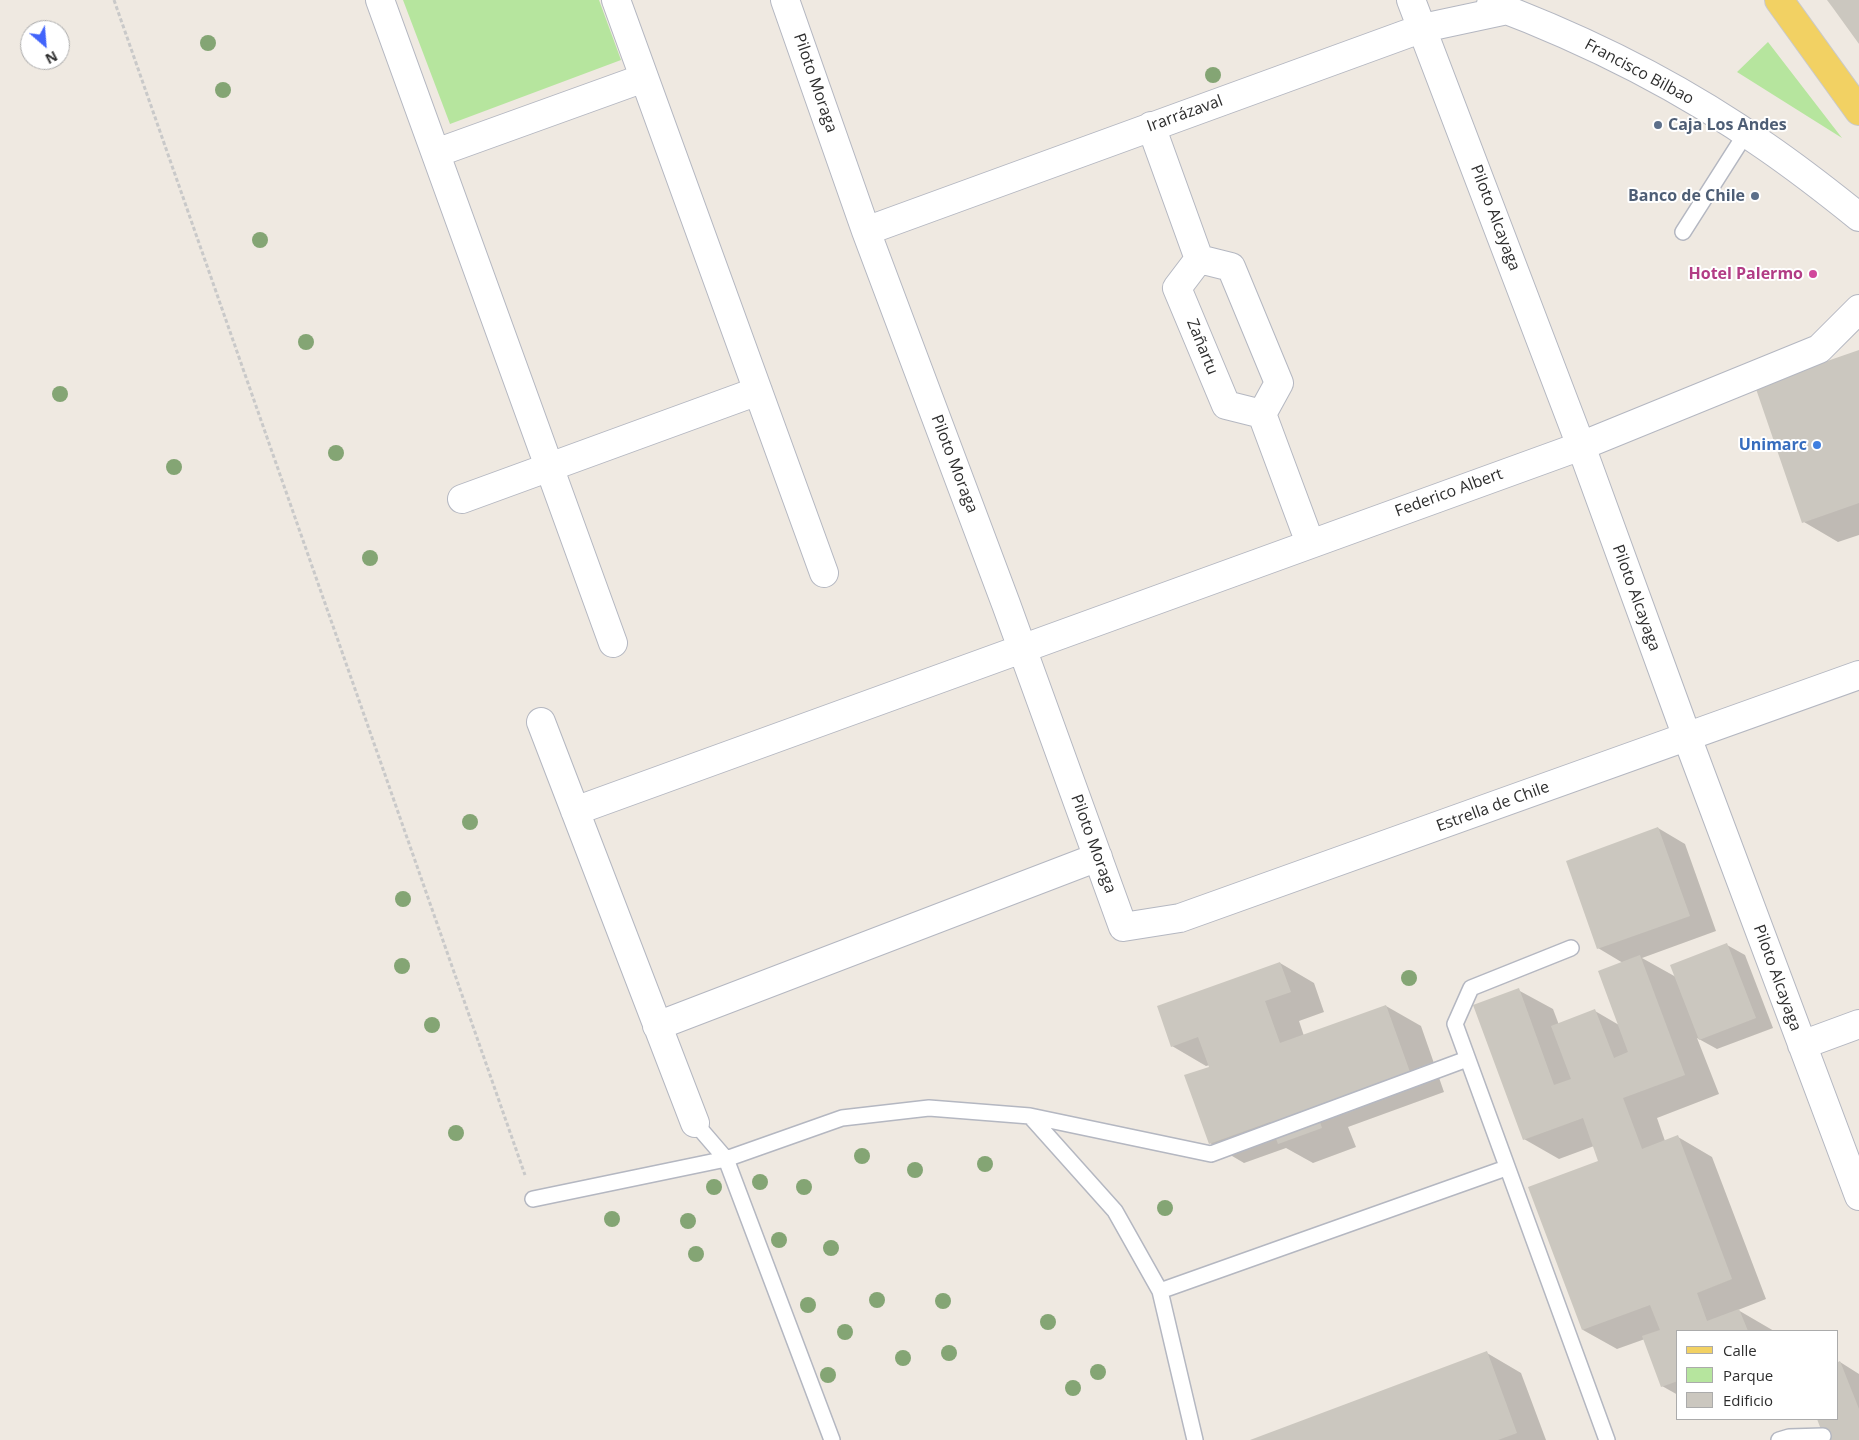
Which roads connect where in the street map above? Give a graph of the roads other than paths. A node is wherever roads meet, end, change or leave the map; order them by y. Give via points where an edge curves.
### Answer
1 (380, 0) edge
2 (616, 0) edge
3 (786, 0) edge
4 (1411, 0) edge
5 (1480, 0) edge
6 (1779, 0) edge
7 (1507, 10) junction
8 (1423, 28) junction
9 (644, 78) junction
10 (1859, 110) edge
11 (1151, 126) junction
12 (1746, 133) junction
13 (436, 153) junction
14 (1859, 217) edge
15 (866, 231) junction
16 (1683, 232) dead end
17 (1199, 259) junction
18 (1859, 309) edge
19 (758, 391) junction
20 (1262, 414) junction
21 (1581, 446) junction
22 (550, 467) junction
23 (462, 499) dead end
24 (1310, 543) junction
25 (824, 573) dead end
26 (613, 643) dead end
27 (1022, 648) junction
28 (1859, 675) edge
29 (541, 722) dead end
30 (1687, 737) junction
31 (575, 811) junction
32 (1098, 857) junction
33 (1123, 927) joint
34 (1572, 948) dead end
35 (1859, 1024) edge
36 (657, 1026) junction
37 (1802, 1045) junction
38 (1468, 1059) junction
39 (1030, 1116) junction
40 (695, 1123) joint
41 (726, 1159) junction
42 (1506, 1168) junction
43 (1859, 1196) edge
44 (533, 1199) road end
45 (1160, 1291) junction
46 (1821, 1438) edge
47 (832, 1440) edge
48 (1195, 1440) edge
49 (1607, 1440) edge
50 (1779, 1440) edge

1 - 13 street
2 - 9 street
3 - 15 street, Piloto Moraga
4 - 8 street, Piloto Alcayaga
5 - 7 street, Francisco Bilbao
6 - 10 main road
7 - 8 street, Irarrázaval
7 - 12 street, Francisco Bilbao via 1611,55
8 - 11 street, Irarrázaval
8 - 21 street, Piloto Alcayaga
9 - 13 street
9 - 19 street
11 - 15 street, Irarrázaval
11 - 17 street
12 - 14 street, Francisco Bilbao
12 - 16 lane
13 - 22 street
15 - 27 street, Piloto Moraga
17 - 20 street via 1231,267 1279,383
17 - 20 street, Zañartu via 1177,288 1226,405
18 - 21 street, Federico Albert via 1819,349
19 - 22 street
19 - 25 street
20 - 24 street
21 - 24 street, Federico Albert
21 - 30 street, Piloto Alcayaga
22 - 23 street
22 - 26 street
24 - 27 street, Federico Albert
27 - 31 street, Federico Albert
27 - 32 street, Piloto Moraga
28 - 30 street, Estrella de Chile
29 - 31 street
30 - 33 street, Estrella de Chile via 1180,918
30 - 37 street, Piloto Alcayaga
31 - 36 street
32 - 33 street, Piloto Moraga
32 - 36 street
34 - 38 lane via 1471,988 1455,1024
35 - 37 street
36 - 40 street
37 - 43 street, Piloto Alcayaga
38 - 39 lane via 1211,1154
38 - 42 lane
39 - 41 lane via 929,1108 842,1118
39 - 45 lane via 1115,1212
40 - 41 lane
41 - 44 lane
41 - 47 lane
42 - 45 lane
42 - 49 lane
45 - 48 lane
46 - 50 lane via 1789,1437

